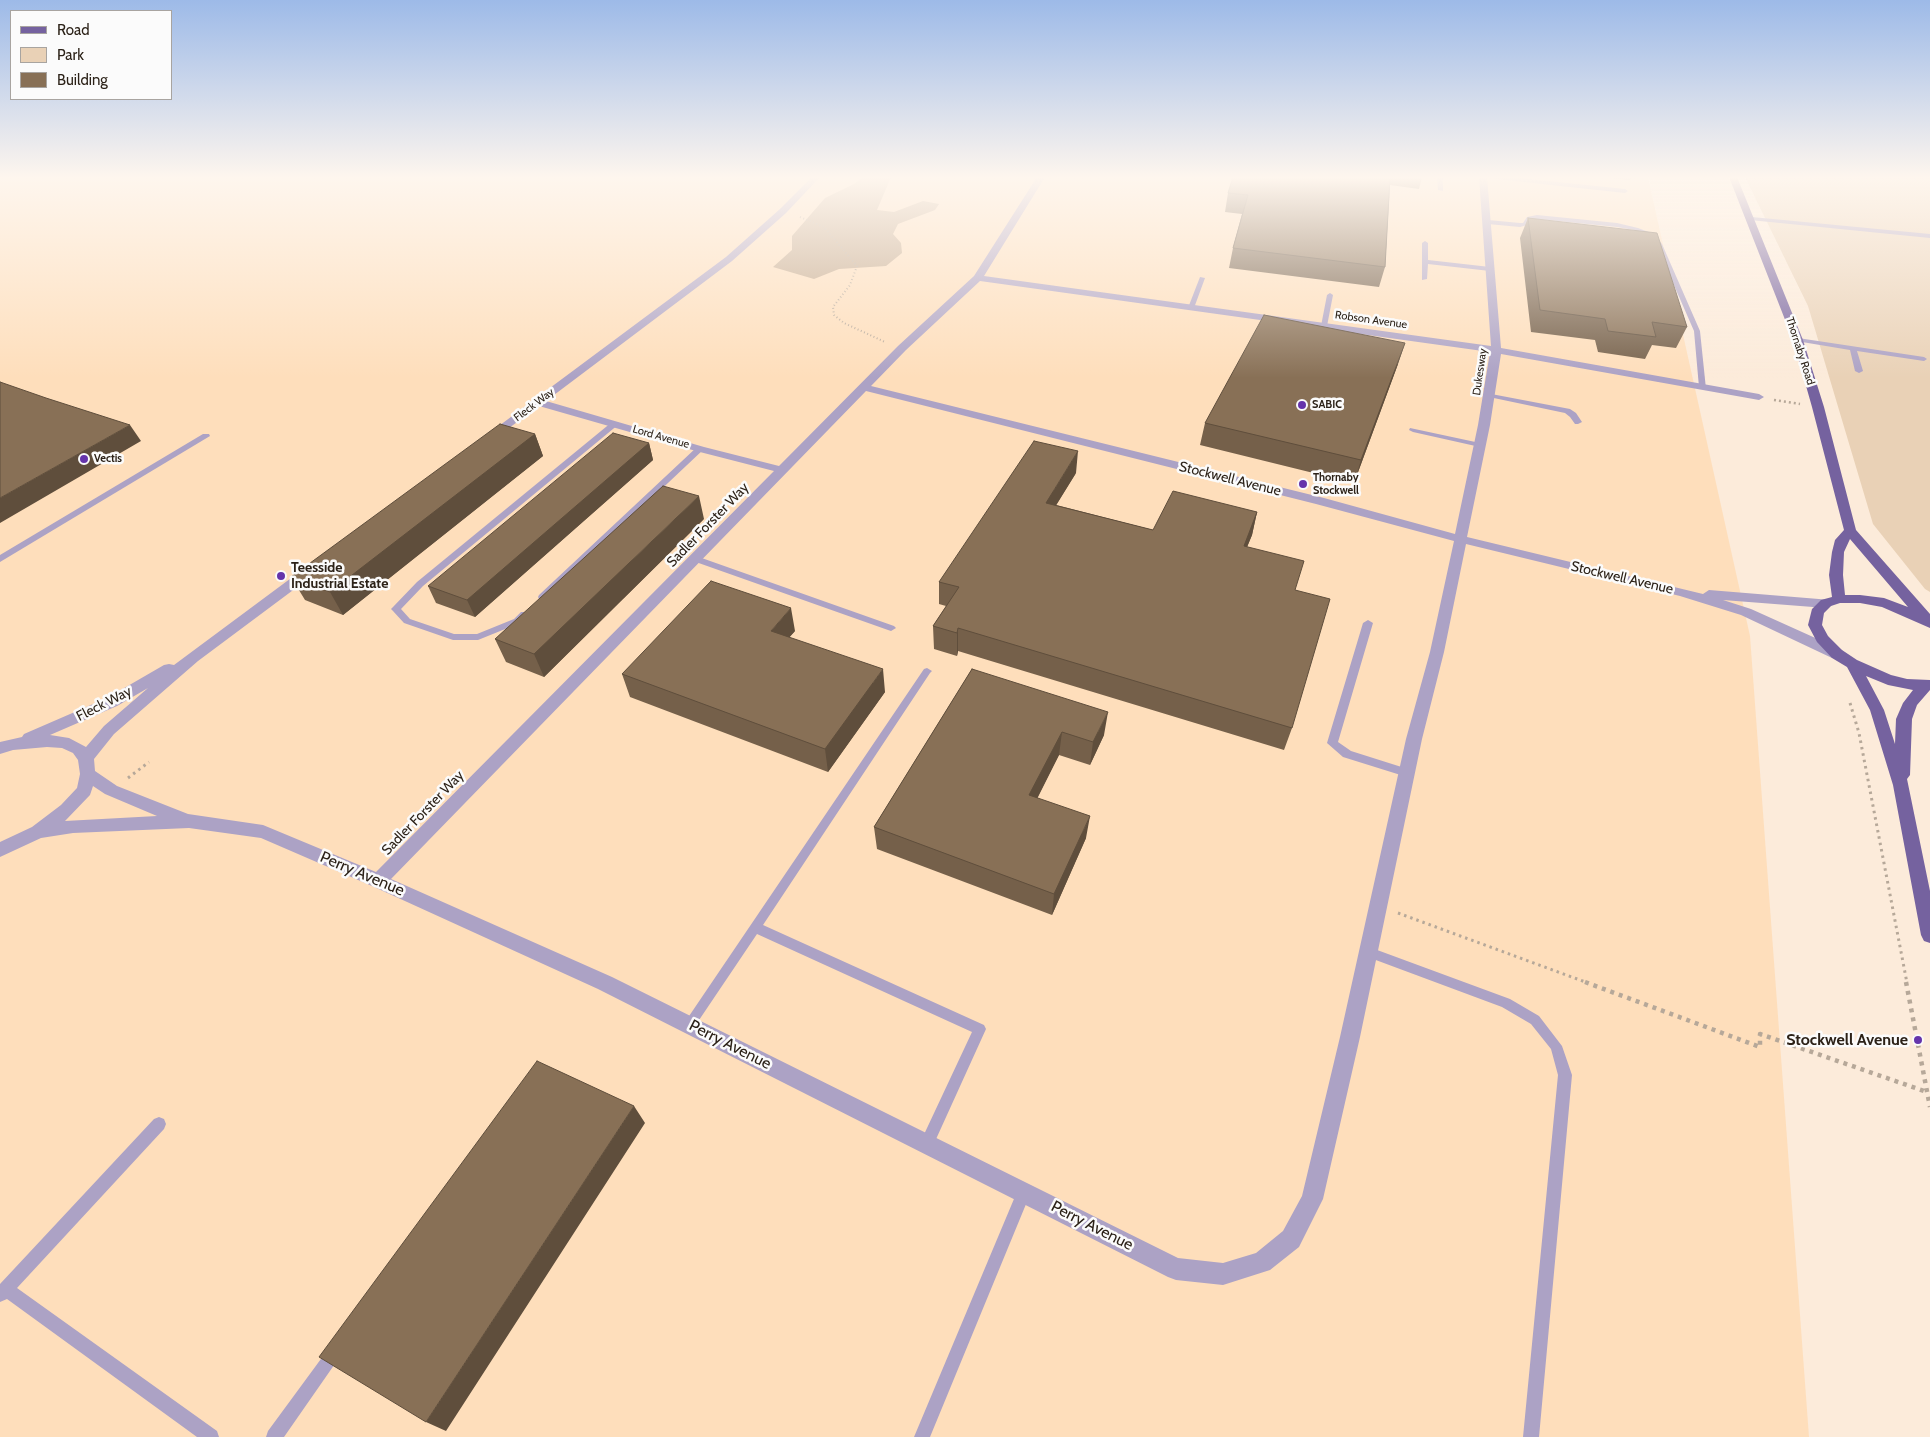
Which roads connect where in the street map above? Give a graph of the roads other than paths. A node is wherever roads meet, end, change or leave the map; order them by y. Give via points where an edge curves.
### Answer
1 (746, 244) edge
2 (999, 244) edge
3 (1425, 244) edge
4 (1489, 244) edge
5 (1659, 244) edge
6 (1761, 244) edge
7 (1425, 262) junction
8 (1490, 269) junction
9 (978, 278) junction
10 (1202, 278) dead end
11 (1424, 278) dead end
12 (1330, 295) dead end
13 (1191, 308) junction
14 (1324, 326) junction
15 (1798, 340) junction
16 (1853, 349) junction
17 (1496, 350) junction
18 (1924, 359) dead end
19 (1859, 371) dead end
20 (864, 387) junction
21 (1703, 387) junction
22 (1489, 395) junction
23 (1759, 397) road end
24 (539, 402) junction
25 (1578, 422) dead end
26 (615, 424) junction
27 (1413, 430) dead end
28 (206, 436) dead end
29 (484, 442) edge
30 (1480, 445) junction
31 (700, 449) junction
32 (783, 470) junction
33 (1850, 531) junction
34 (1460, 539) junction
35 (0, 559) edge
36 (696, 559) junction
37 (318, 565) edge
38 (1683, 592) junction
39 (538, 601) edge
40 (1833, 601) junction
41 (531, 608) edge
42 (1368, 622) dead end
43 (1930, 624) edge
44 (891, 628) dead end
45 (1837, 654) junction
46 (193, 657) junction
47 (1852, 664) junction
48 (927, 671) dead end
49 (1927, 685) edge
50 (3, 747) edge
51 (86, 758) junction
52 (88, 774) junction
53 (1407, 774) junction
54 (1901, 785) junction
55 (189, 821) junction
56 (38, 832) junction
57 (0, 850) edge
58 (378, 881) junction
59 (755, 927) junction
60 (1930, 935) edge
61 (1369, 952) junction
62 (689, 1025) junction
63 (159, 1124) dead end
64 (927, 1144) junction
65 (1024, 1192) junction
66 (1262, 1262) joint
67 (3, 1292) edge
68 (342, 1341) edge
69 (210, 1437) edge
70 (274, 1437) edge
71 (922, 1437) edge
72 (1531, 1437) edge

1 - 24 street, Fleck Way
2 - 9 street, Sadler Forster Way
3 - 7 lane
4 - 8 street, Dukesway
5 - 21 lane via 1696,331
6 - 15 main road, Thornaby Road
7 - 8 lane
7 - 11 lane
8 - 17 street, Dukesway
9 - 13 street, Robson Avenue
9 - 20 street, Sadler Forster Way
10 - 13 lane
12 - 14 lane
13 - 14 street, Robson Avenue
14 - 17 street, Robson Avenue
15 - 16 lane
15 - 33 main road, Thornaby Road
16 - 18 lane
16 - 19 lane
17 - 21 street, Robson Avenue
17 - 22 street, Dukesway
20 - 32 street, Sadler Forster Way
20 - 34 street, Stockwell Avenue
21 - 23 street, Robson Avenue
22 - 25 lane via 1567,411
22 - 30 street, Dukesway
24 - 26 street, Lord Avenue
24 - 29 street, Fleck Way
26 - 31 street, Lord Avenue
26 - 41 lane via 420,584 396,609 407,621 453,636 478,637 517,621
27 - 30 lane
28 - 35 lane
30 - 34 street, Dukesway
31 - 32 street, Lord Avenue
31 - 39 lane
32 - 36 street, Sadler Forster Way
33 - 40 main road via 1841,540 1838,552
33 - 43 main road, Thornaby Road
34 - 38 street, Stockwell Avenue
34 - 53 street, Dukesway
36 - 44 lane
36 - 58 street, Sadler Forster Way
37 - 46 street, Fleck Way
38 - 40 street, Stockwell Avenue via 1768,600
38 - 45 street, Stockwell Avenue via 1746,612
40 - 43 main road via 1860,599 1884,603
40 - 45 main road via 1817,612 1815,624 1822,639
42 - 53 lane via 1332,743 1347,754
45 - 47 main road
46 - 50 street, Fleck Way via 112,702
46 - 51 street, Fleck Way via 109,730
47 - 49 main road via 1888,680
47 - 54 main road via 1877,710
48 - 59 lane
49 - 54 main road via 1910,703 1904,719
50 - 51 street via 64,742 78,749
51 - 52 street
52 - 55 street, Perry Avenue via 111,790
52 - 56 street via 84,791 78,798
53 - 61 street, Dukesway
54 - 60 main road
55 - 56 street, Perry Avenue via 73,826
55 - 58 street, Perry Avenue via 262,832
56 - 57 street
58 - 62 street, Perry Avenue via 605,983
59 - 62 lane
59 - 64 lane via 980,1029
61 - 66 street, Dukesway via 1312,1199 1291,1239
61 - 72 lane via 1506,1003 1535,1020 1556,1046 1565,1075
62 - 64 street, Perry Avenue
63 - 67 lane
64 - 65 street, Perry Avenue
65 - 66 street, Perry Avenue via 1176,1269 1223,1274
65 - 71 lane
67 - 69 lane
68 - 70 lane

